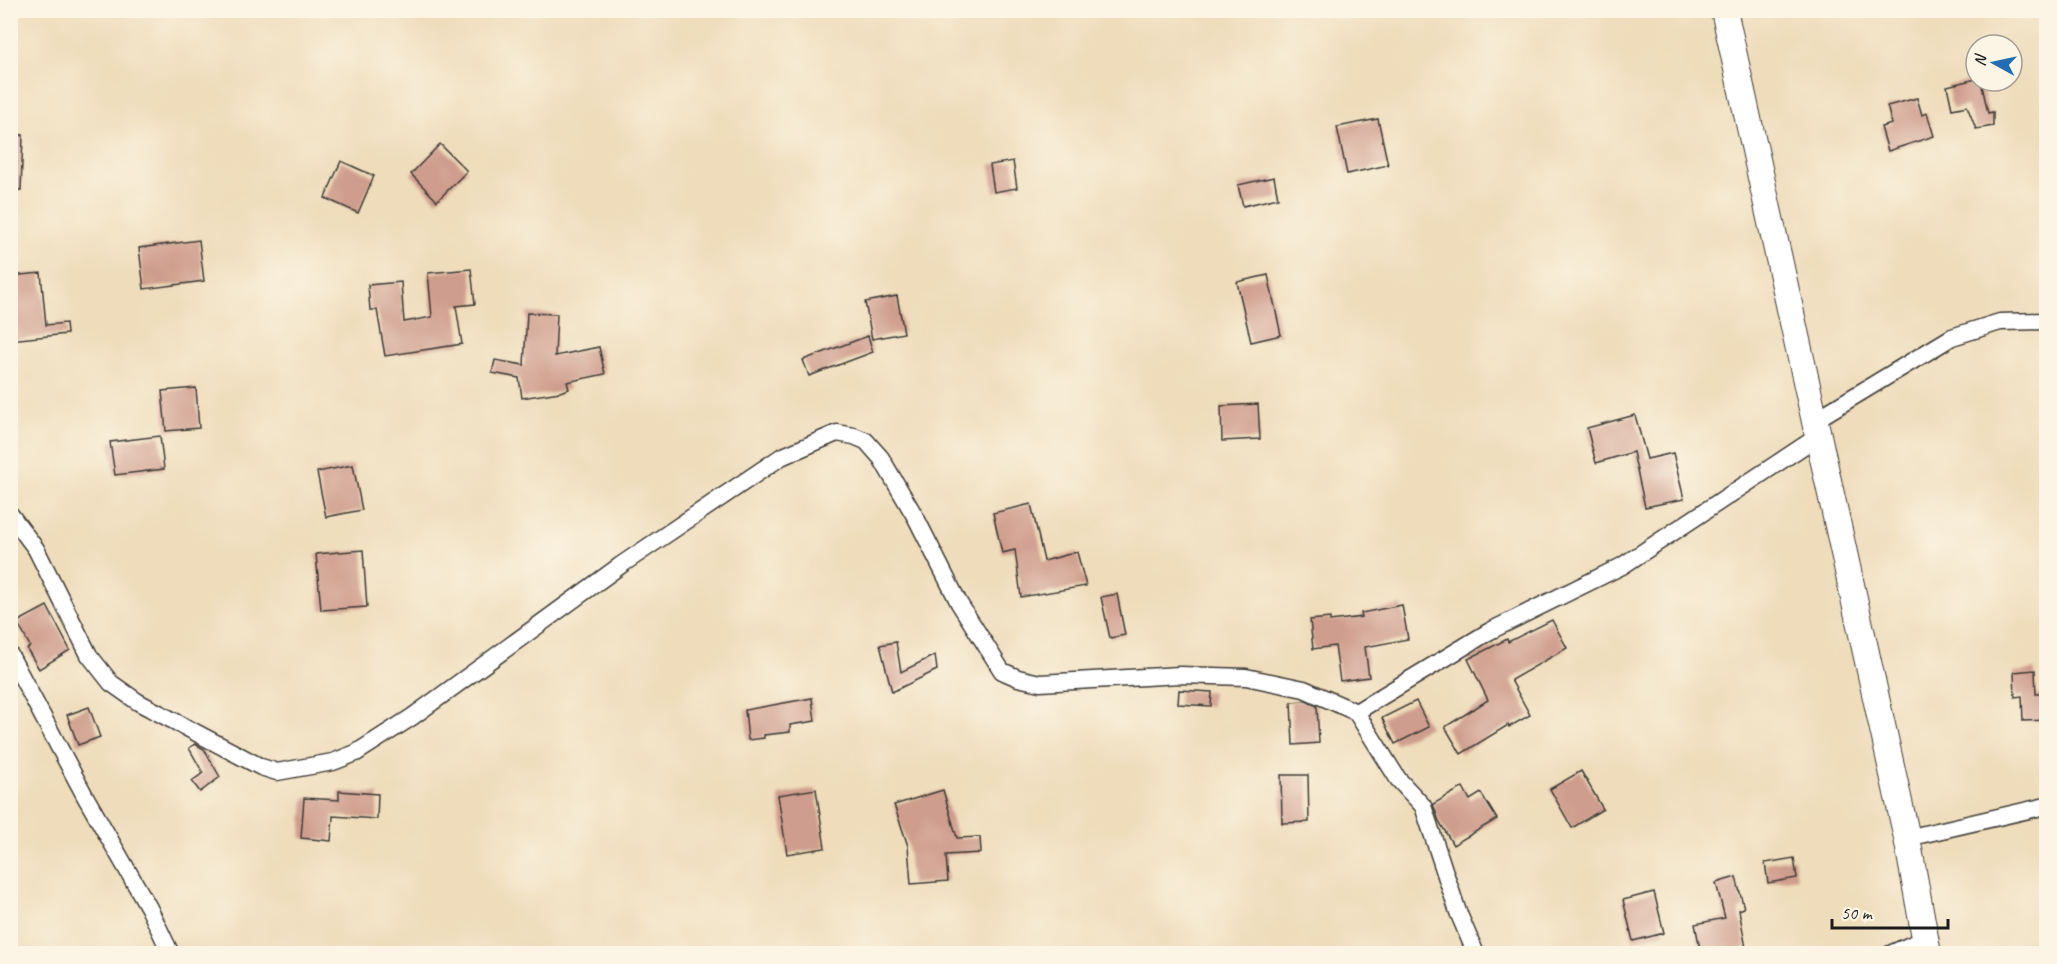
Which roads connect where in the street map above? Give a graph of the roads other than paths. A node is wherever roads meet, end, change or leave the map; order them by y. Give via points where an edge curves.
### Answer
1 (1724, 10) edge
2 (2046, 321) edge
3 (1816, 429) junction
4 (10, 514) edge
5 (10, 655) edge
6 (1356, 712) junction
7 (2046, 806) edge
8 (1907, 838) junction
9 (1926, 946) edge
10 (171, 954) edge
11 (1476, 954) edge
12 (1890, 954) edge

1 - 3 main road
2 - 3 street via 2000,322 1952,337
3 - 6 street via 1802,445 1622,566 1490,631
3 - 8 main road
4 - 6 street via 36,549 89,655 111,683 138,702 261,767 278,772 333,762 356,753 781,457 837,433 866,441 881,458 959,603 1002,671 1040,683 1180,675 1246,677 1304,689
5 - 10 street
6 - 11 street via 1398,779 1423,806
7 - 8 street
8 - 9 main road
9 - 12 street

